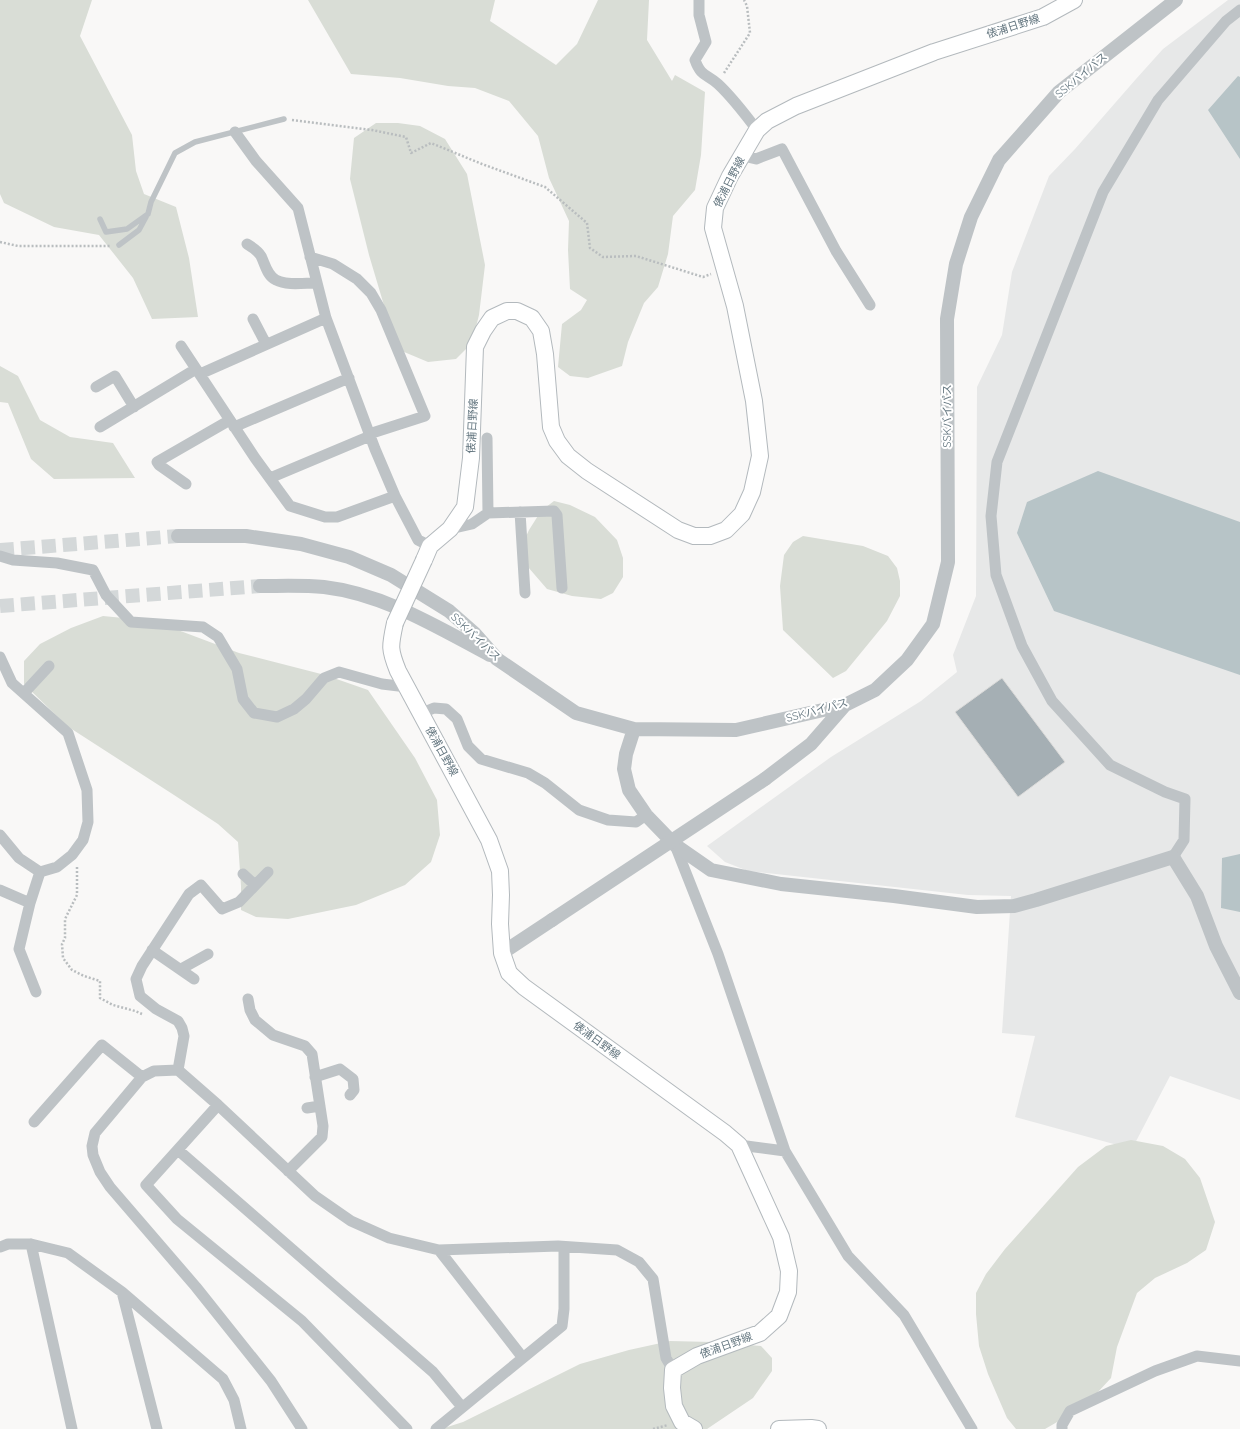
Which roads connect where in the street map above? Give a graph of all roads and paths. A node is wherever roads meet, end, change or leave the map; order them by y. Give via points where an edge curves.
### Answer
1 (698, 0) edge
2 (744, 0) edge
3 (1074, 0) edge
4 (1176, 0) edge
5 (1240, 10) edge
6 (717, 83) junction
7 (284, 119) joint
8 (757, 130) junction
9 (235, 132) junction
10 (742, 156) junction
11 (148, 214) junction
12 (100, 219) dead end
13 (0, 242) edge
14 (119, 244) joint
15 (247, 244) dead end
16 (310, 257) junction
17 (724, 269) junction
18 (317, 283) junction
19 (870, 304) dead end
20 (326, 318) junction
21 (253, 319) dead end
22 (266, 344) junction
23 (181, 346) dead end
24 (198, 372) junction
25 (348, 378) junction
26 (96, 387) dead end
27 (134, 407) junction
28 (232, 423) junction
29 (100, 427) dead end
30 (370, 435) junction
31 (487, 438) dead end
32 (270, 478) junction
33 (186, 484) dead end
34 (395, 496) junction
35 (520, 512) junction
36 (488, 513) junction
37 (450, 529) junction
38 (178, 536) tunnel mouth
39 (427, 553) junction
40 (0, 556) edge
41 (260, 586) tunnel mouth
42 (562, 588) dead end
43 (525, 594) dead end
44 (0, 657) edge
45 (497, 659) junction
46 (49, 666) dead end
47 (407, 687) junction
48 (24, 693) junction
49 (845, 705) junction
50 (422, 713) junction
51 (634, 728) junction
52 (646, 815) junction
53 (0, 835) edge
54 (675, 846) junction
55 (72, 855) junction
56 (1173, 857) junction
57 (40, 872) junction
58 (268, 872) dead end
59 (243, 874) dead end
60 (255, 884) junction
61 (0, 890) edge
62 (30, 903) junction
63 (152, 950) junction
64 (502, 953) junction
65 (208, 954) dead end
66 (181, 969) junction
67 (194, 979) dead end
68 (36, 992) dead end
69 (1240, 993) edge
70 (248, 999) dead end
71 (148, 1017) dead end
72 (178, 1070) junction
73 (142, 1077) junction
74 (316, 1077) junction
75 (350, 1095) dead end
76 (218, 1105) junction
77 (320, 1106) junction
78 (307, 1108) dead end
79 (34, 1122) dead end
80 (739, 1145) junction
81 (178, 1150) junction
82 (785, 1151) junction
83 (288, 1171) junction
84 (31, 1244) junction
85 (0, 1247) edge
86 (564, 1247) junction
87 (439, 1250) junction
88 (122, 1292) junction
89 (523, 1358) junction
90 (1240, 1361) edge
91 (674, 1370) junction
92 (462, 1407) junction
93 (72, 1429) edge
94 (158, 1429) edge
95 (241, 1429) edge
96 (302, 1429) edge
97 (407, 1429) edge
98 (436, 1429) edge
99 (694, 1429) edge
100 (779, 1429) edge
101 (818, 1429) edge
102 (972, 1429) edge
103 (1062, 1429) edge

1 - 6 street via 698,15 706,42 695,60 698,70
2 - 6 path via 750,33
3 - 8 main road, 俵浦日野線 via 1043,17 934,52 796,106 767,121
4 - 49 street, SSKバイパス via 1059,92 999,160 971,217 956,264 947,319 948,562 933,624 907,660 876,690
5 - 56 street via 1226,21 1158,100 1103,192 997,462 991,516 996,575 1022,646 1052,701 1110,765 1165,792 1185,798 1184,840
6 - 8 street
7 - 9 lane
7 - 17 path via 406,137 411,153 431,143 545,187 587,223 590,248 603,257 636,256 703,277
8 - 10 main road, 俵浦日野線
9 - 11 lane via 195,142 175,153 151,202
9 - 16 street via 256,161 298,208
10 - 17 main road, 俵浦日野線 via 714,208 713,228
10 - 19 street via 756,160 782,149 836,251
11 - 12 lane via 127,229 106,232
11 - 14 lane via 138,230
13 - 14 path via 18,246
15 - 18 street via 260,256 274,280 284,283
16 - 18 street
16 - 30 street via 333,264 357,279 371,293 381,310 425,416
17 - 37 main road, 俵浦日野線 via 735,306 754,401 760,456 752,492 742,514 726,530 710,536 694,536 678,530 568,456 551,427 541,332 532,318 517,311 507,311 492,318 475,347 465,507
18 - 20 street
20 - 22 street
20 - 25 street
21 - 22 street
22 - 24 street
23 - 24 street
24 - 27 street
24 - 28 street
25 - 28 street
25 - 30 street
26 - 27 street via 115,376
27 - 29 street
28 - 32 street
28 - 33 street via 157,462
30 - 32 street
30 - 34 street
31 - 36 street
32 - 34 street via 290,506 325,517 337,517
34 - 39 street
35 - 36 street
35 - 42 street via 554,511 557,515
35 - 43 street
36 - 37 street via 472,524
37 - 39 main road, 俵浦日野線
38 - 45 street, SSKバイパス via 246,536 301,544 349,557 391,575 449,611 474,633
39 - 47 main road, 俵浦日野線, bridge via 395,623 390,645 398,671
40 - 47 street via 13,560 93,570 106,595 131,622 203,627 218,637 226,649 237,669 243,699 254,713 277,717 294,709 324,678 339,672 382,684
41 - 45 street via 324,587 367,596 426,621
44 - 48 street via 12,683
45 - 51 street, SSKバイパス via 576,713
46 - 48 street
47 - 50 main road, 俵浦日野線
48 - 55 street via 68,733 88,790 88,822 83,840
49 - 51 street, SSKバイパス via 736,730
49 - 64 street, bridge via 811,744 765,780
50 - 52 street via 434,708 446,710 457,719 468,746 481,759 528,773 579,810 608,820 636,822
50 - 64 main road, 俵浦日野線 via 492,846 500,871
51 - 52 street via 624,770 629,790
52 - 54 street
53 - 57 street via 19,858
54 - 56 street via 711,870 758,880 977,907 1014,906
54 - 82 street via 718,954
55 - 57 street via 57,867
55 - 71 path via 77,865 76,895 65,919 63,958 72,970 100,981 100,998
56 - 69 street via 1197,896 1216,946
57 - 62 street
58 - 60 street
59 - 60 street
60 - 63 street via 239,902 222,909 201,886 189,894
61 - 62 street
62 - 68 street via 19,949
63 - 66 street
63 - 72 street via 136,979 140,996 156,1009 178,1020 182,1028 184,1036
64 - 80 main road, 俵浦日野線 via 509,973 524,987
65 - 66 street
66 - 67 street
70 - 74 street via 255,1020 273,1035 305,1046 312,1054
72 - 73 street via 154,1071
72 - 76 street
73 - 79 street via 102,1045
73 - 96 street via 95,1133 93,1155 100,1172 272,1381
74 - 75 street via 340,1069 353,1079 354,1090
74 - 77 street
76 - 81 street
76 - 83 street
77 - 78 street
77 - 83 street via 324,1126 322,1137
80 - 82 street
80 - 91 main road, 俵浦日野線 via 781,1237 789,1271 788,1292 779,1316 760,1332 697,1356
81 - 92 street via 433,1372
81 - 97 street via 146,1185 177,1219 302,1321
82 - 102 street via 848,1256 904,1315
83 - 87 street via 315,1196 351,1221 389,1238
84 - 85 street via 8,1244
84 - 88 street via 68,1252
84 - 93 street
86 - 87 street
86 - 89 street via 562,1326
86 - 91 street via 617,1250 639,1262 653,1279 666,1358
87 - 89 street
88 - 94 street
88 - 95 street via 223,1380 234,1400
89 - 92 street
90 - 103 street via 1197,1356 1155,1371 1070,1411
91 - 99 main road via 674,1406 682,1422
92 - 98 street
100 - 101 main road

